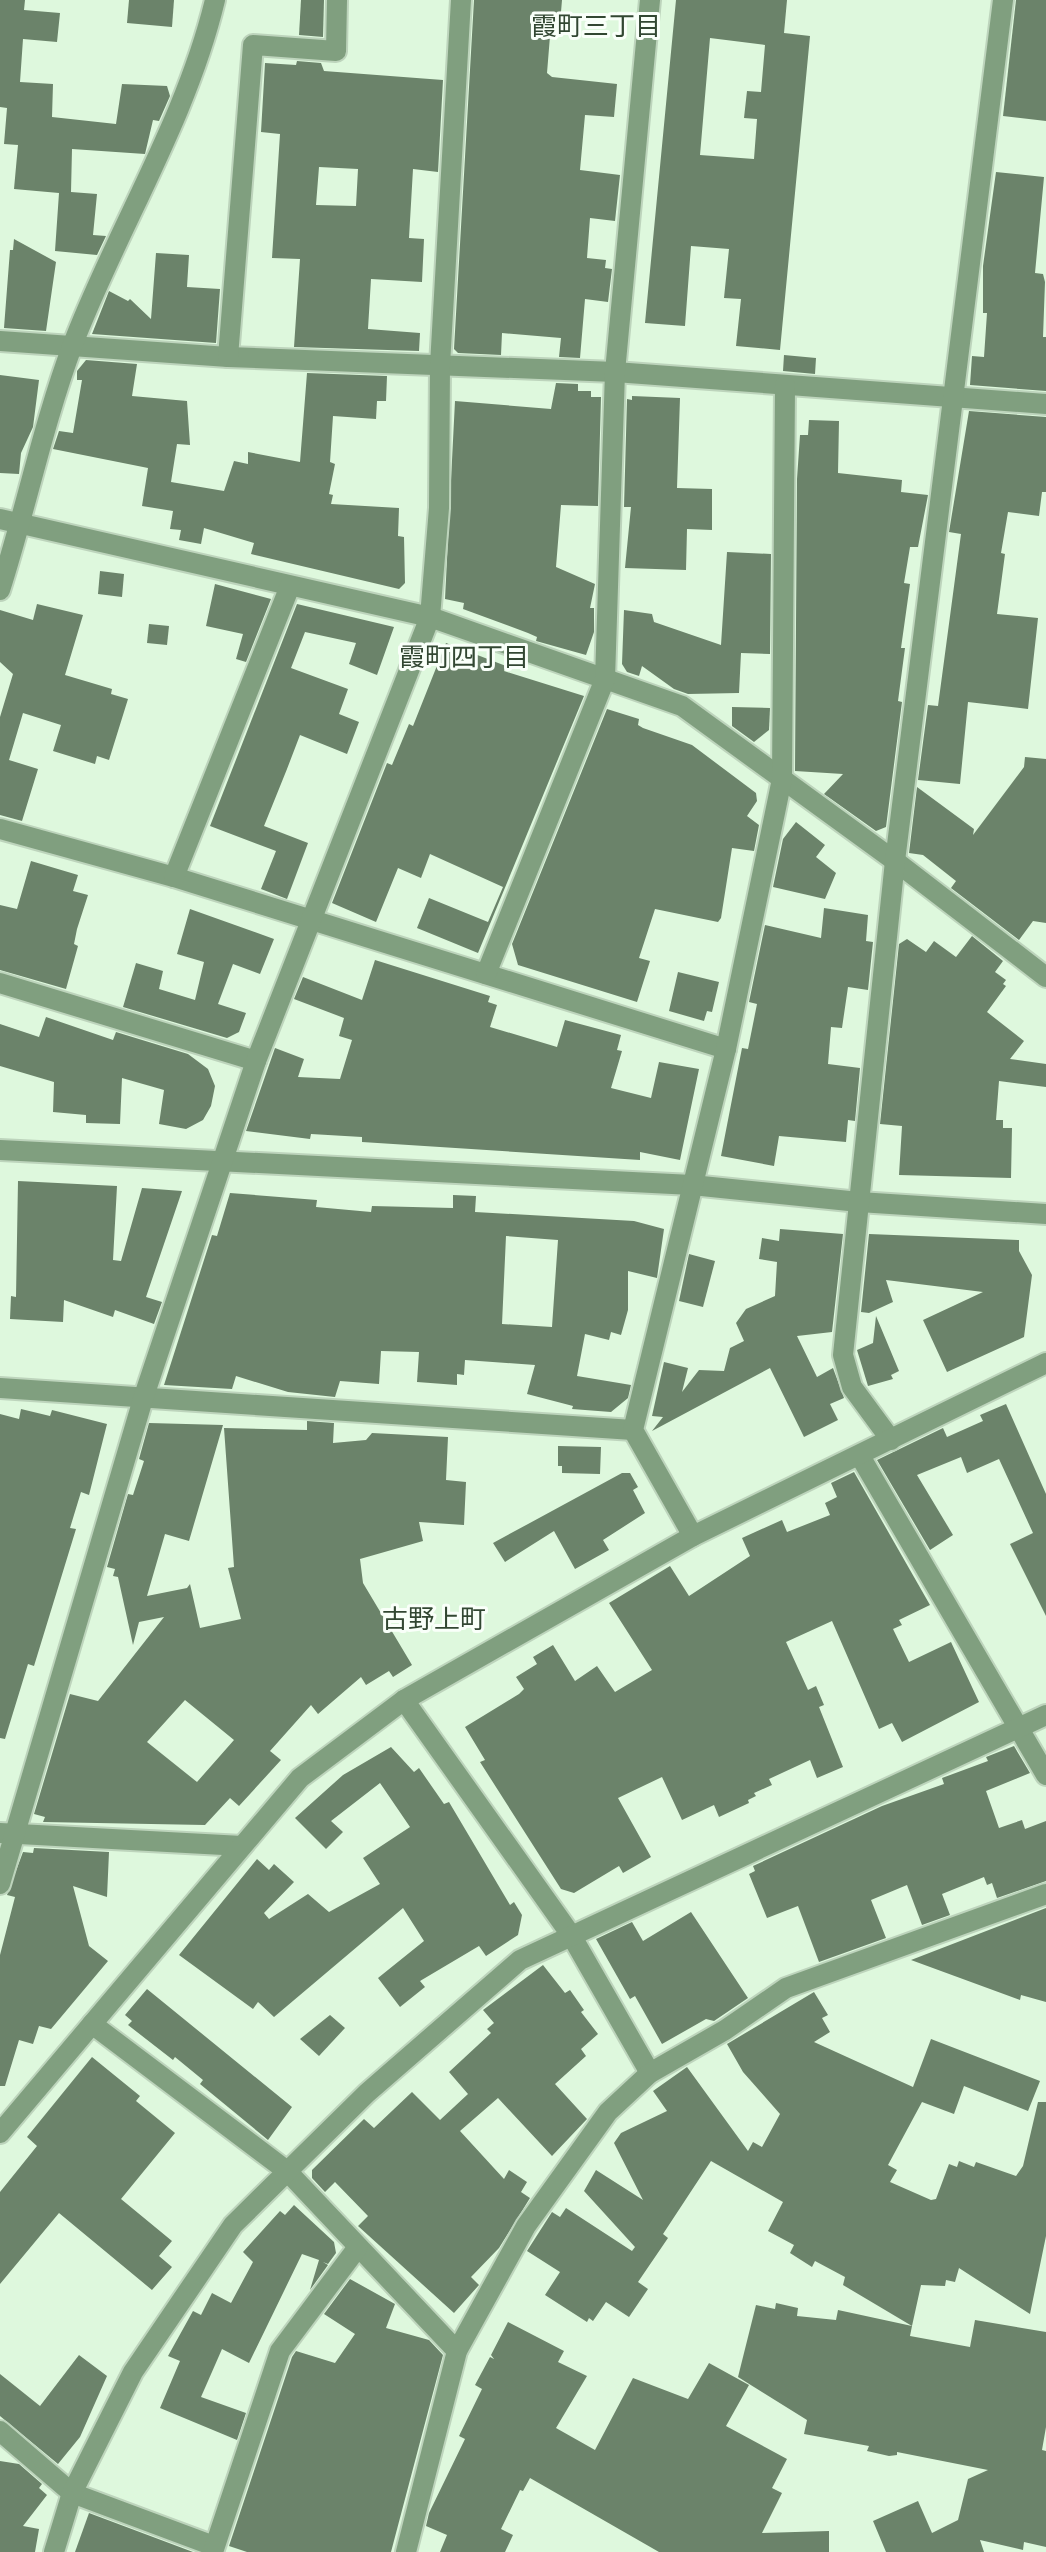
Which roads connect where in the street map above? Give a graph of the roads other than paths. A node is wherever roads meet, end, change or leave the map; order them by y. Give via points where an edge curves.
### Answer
1 (215, 0) edge
2 (337, 0) edge
3 (461, 0) edge
4 (650, 0) edge
5 (1003, 0) edge
6 (0, 341) edge
7 (73, 344) junction
8 (228, 357) junction
9 (440, 365) junction
10 (615, 372) junction
11 (785, 386) junction
12 (954, 398) junction
13 (1046, 404) edge
14 (0, 519) edge
15 (22, 522) junction
16 (290, 586) junction
17 (0, 590) edge
18 (430, 617) junction
19 (605, 679) junction
20 (782, 779) junction
21 (0, 829) edge
22 (895, 861) junction
23 (174, 877) junction
24 (309, 919) junction
25 (486, 974) junction
26 (1046, 977) edge
27 (0, 983) edge
28 (726, 1049) junction
29 (256, 1061) junction
30 (0, 1150) edge
31 (224, 1162) junction
32 (692, 1185) junction
33 (859, 1202) junction
34 (1046, 1214) edge
35 (1046, 1363) edge
36 (0, 1388) edge
37 (143, 1399) junction
38 (633, 1430) junction
39 (891, 1440) junction
40 (860, 1456) junction
41 (693, 1536) junction
42 (404, 1700) junction
43 (1046, 1715) edge
44 (1021, 1727) junction
45 (1046, 1775) edge
46 (9, 1834) edge
47 (242, 1846) junction
48 (0, 1884) edge
49 (1046, 1894) edge
50 (571, 1935) junction
51 (92, 2024) junction
52 (650, 2073) junction
53 (0, 2133) edge
54 (287, 2171) junction
55 (358, 2247) junction
56 (457, 2351) junction
57 (0, 2431) edge
58 (72, 2493) junction
59 (214, 2549) edge
60 (54, 2552) edge
61 (406, 2552) edge

1 - 7 street via 185,92
2 - 8 street via 336,51 253,45
3 - 9 street
4 - 10 street
5 - 12 street
6 - 7 street
7 - 8 street
7 - 15 street
8 - 9 street
9 - 10 street
9 - 18 street via 439,508
10 - 11 street
10 - 19 street
11 - 12 street
11 - 20 street
12 - 13 street
12 - 22 street
14 - 15 street
15 - 16 street
15 - 17 street
16 - 18 street
16 - 23 street
18 - 19 street
18 - 24 street
19 - 20 street via 682,706
19 - 25 street
20 - 22 street
20 - 28 street
21 - 23 street
22 - 26 street
22 - 33 street
23 - 24 street
24 - 25 street
24 - 29 street
25 - 28 street
27 - 29 street
28 - 32 street
29 - 31 street
30 - 31 street
31 - 32 street
31 - 37 street
32 - 33 street
32 - 38 street
33 - 34 street
33 - 39 street via 843,1355 852,1387
35 - 39 street
36 - 37 street
37 - 38 street
37 - 46 street
38 - 41 street
39 - 40 street
40 - 41 street
40 - 44 street
41 - 42 street
42 - 47 street via 300,1778
42 - 50 street
43 - 44 street
44 - 45 street
44 - 50 street
46 - 47 street
46 - 48 street
47 - 51 street
49 - 52 street via 786,1988
50 - 52 street
50 - 54 street via 520,1960 367,2093
51 - 53 street
51 - 54 street
52 - 56 street via 608,2112 526,2226
54 - 55 street
54 - 58 street via 233,2225 133,2372
55 - 56 street
55 - 59 street via 280,2351
56 - 61 street
57 - 58 street
58 - 59 street
58 - 60 street

